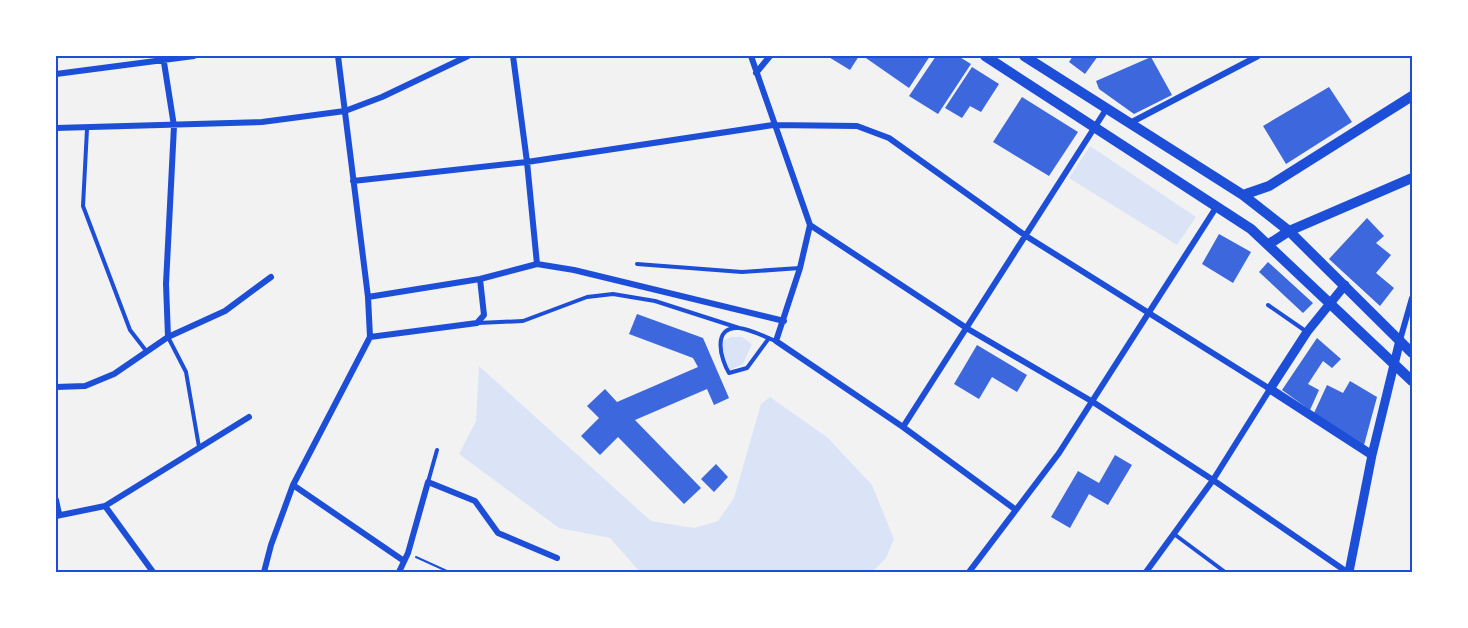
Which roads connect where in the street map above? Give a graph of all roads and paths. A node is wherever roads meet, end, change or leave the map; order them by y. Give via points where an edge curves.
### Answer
1 (194, 56) edge
2 (338, 56) edge
3 (468, 56) edge
4 (513, 56) edge
5 (751, 56) edge
6 (770, 56) edge
7 (985, 56) edge
8 (1024, 56) edge
9 (1258, 56) edge
10 (163, 57) edge
11 (756, 73) junction
12 (56, 74) edge
13 (1413, 96) edge
14 (1107, 108) junction
15 (345, 111) junction
16 (1130, 123) junction
17 (773, 125) junction
18 (174, 126) junction
19 (1095, 127) junction
20 (56, 128) edge
21 (87, 129) junction
22 (527, 162) junction
23 (1413, 178) edge
24 (353, 181) junction
25 (1243, 195) junction
26 (1218, 205) junction
27 (810, 225) junction
28 (1289, 231) junction
29 (1026, 236) junction
30 (1269, 244) junction
31 (537, 264) junction
32 (637, 264) dead end
33 (800, 268) junction
34 (271, 277) dead end
35 (480, 279) junction
36 (1345, 285) junction
37 (368, 297) junction
38 (1413, 298) edge
39 (1330, 301) junction
40 (1268, 305) dead end
41 (1150, 314) junction
42 (784, 321) junction
43 (477, 323) junction
44 (739, 328) junction
45 (968, 328) junction
46 (1307, 332) junction
47 (168, 337) junction
48 (370, 337) junction
49 (769, 338) junction
50 (1400, 340) junction
51 (776, 342) junction
52 (147, 351) junction
53 (1413, 352) edge
54 (1394, 362) junction
55 (1413, 381) edge
56 (56, 387) edge
57 (1270, 389) junction
58 (1093, 402) junction
59 (249, 417) dead end
60 (903, 427) junction
61 (199, 449) junction
62 (437, 450) dead end
63 (1372, 455) junction
64 (1213, 480) junction
65 (428, 482) junction
66 (293, 485) junction
67 (56, 500) edge
68 (105, 506) junction
69 (1016, 510) junction
70 (57, 515) edge
71 (1174, 534) junction
72 (408, 553) junction
73 (557, 558) dead end
74 (404, 561) junction
75 (153, 573) edge
76 (264, 573) edge
77 (399, 573) edge
78 (449, 573) edge
79 (969, 573) edge
80 (1146, 573) edge
81 (1225, 573) edge
82 (1348, 573) edge

1 - 10 street
2 - 15 street
3 - 15 street
4 - 22 street
5 - 11 street
6 - 11 street
7 - 19 main road
8 - 14 main road
9 - 16 street
10 - 12 street
10 - 18 street
11 - 17 street
13 - 25 main road via 1269,186
14 - 16 main road
14 - 19 street
15 - 18 street via 262,122
15 - 24 street
16 - 25 main road
17 - 22 street
17 - 27 street
17 - 29 street via 856,126 889,138
18 - 21 street
18 - 47 street via 166,284
19 - 26 main road
19 - 29 street
20 - 21 street
21 - 52 lane via 81,201 130,330
22 - 24 street
22 - 31 street
23 - 28 main road
24 - 37 street
25 - 28 main road
26 - 30 main road
26 - 41 street
27 - 33 street
27 - 45 street
28 - 30 main road
28 - 36 main road
29 - 41 street
29 - 45 street
30 - 39 main road
31 - 35 street
31 - 42 street via 651,287
32 - 33 lane via 742,272
33 - 42 street
34 - 47 street via 217,315
35 - 37 street
35 - 43 street via 484,315
36 - 39 street
36 - 50 main road
37 - 48 street
38 - 50 street
39 - 46 street
39 - 54 main road
40 - 46 lane
41 - 57 street
41 - 58 street
42 - 51 street
43 - 44 lane via 523,321 587,297 613,294 655,301
43 - 48 street
44 - 49 lane
44 - 49 lane via 728,330 719,347 729,373 747,368
45 - 58 street
45 - 60 street
46 - 57 street
47 - 52 street
47 - 61 lane via 186,372
48 - 66 street
49 - 51 lane
50 - 53 main road
50 - 54 street
51 - 60 street
52 - 56 street via 119,371 90,384
54 - 55 main road
54 - 63 street
57 - 63 street
57 - 64 street
58 - 64 street
58 - 69 street
59 - 61 street
60 - 69 street
61 - 68 street
62 - 65 lane
63 - 82 street
64 - 71 street
64 - 82 street
65 - 72 street
65 - 73 street via 475,501 498,533
66 - 74 street
66 - 76 street via 270,545
67 - 70 street
68 - 70 street
68 - 75 street
69 - 79 street
71 - 80 street
71 - 81 lane
72 - 74 street
72 - 78 path
74 - 77 street

